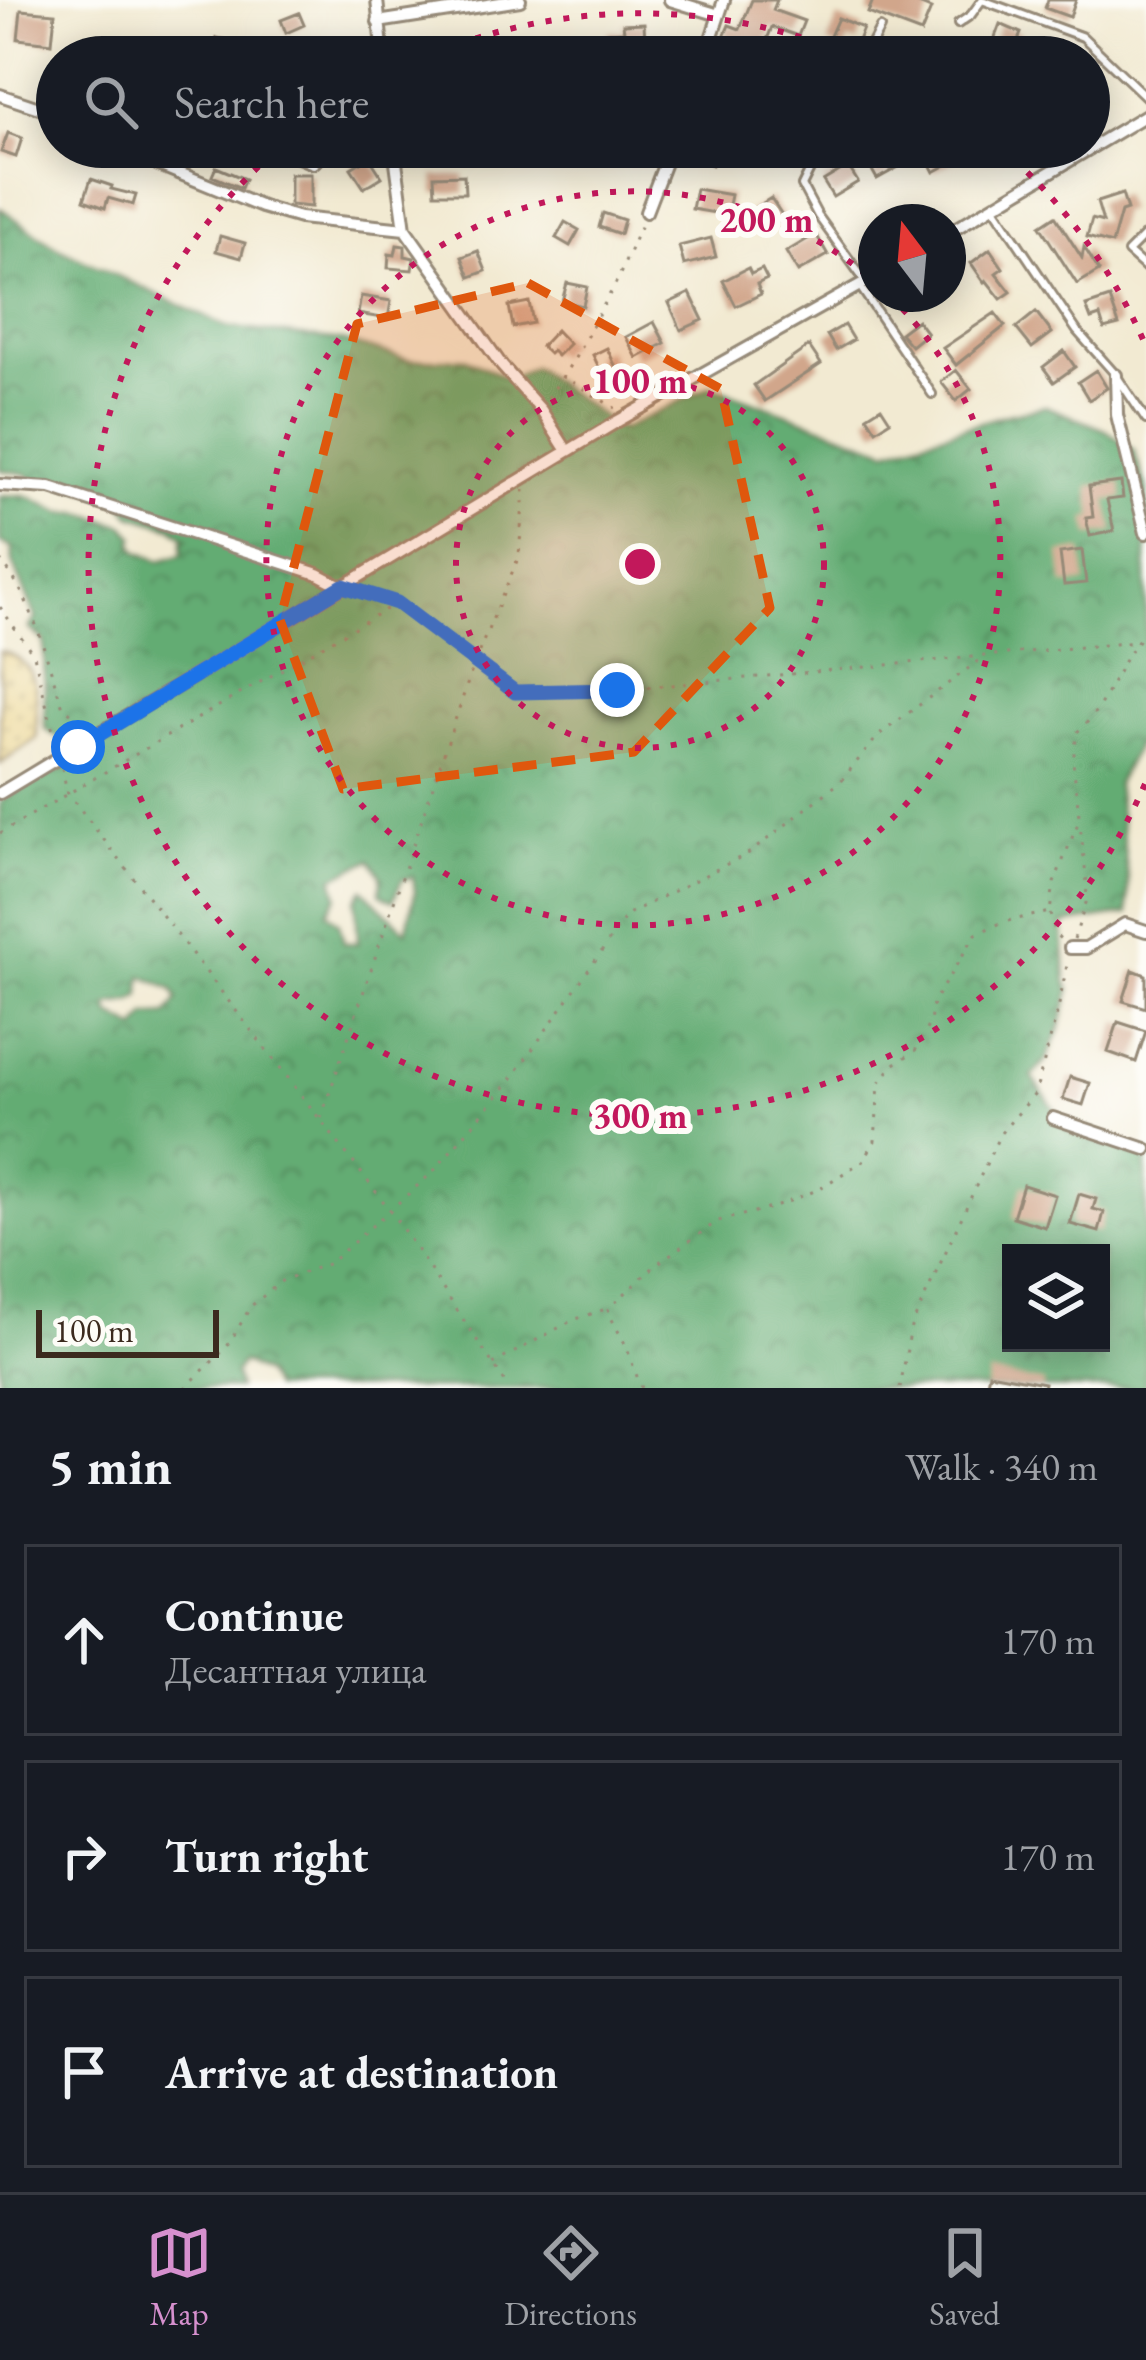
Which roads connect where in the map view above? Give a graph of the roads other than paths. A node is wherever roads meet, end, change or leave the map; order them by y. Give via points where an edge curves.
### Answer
1 (377, 0) edge
2 (520, 0) edge
3 (670, 0) edge
4 (724, 0) edge
5 (718, 15) junction
6 (378, 22) junction
7 (958, 23) dead end
8 (880, 28) dead end
9 (380, 36) edge
10 (712, 36) edge
11 (876, 36) edge
12 (1078, 36) edge
13 (1110, 64) edge
14 (0, 95) edge
15 (1146, 98) edge
16 (36, 107) edge
17 (1146, 115) edge
18 (1110, 136) edge
19 (166, 168) edge
20 (397, 168) edge
21 (663, 168) edge
22 (811, 168) edge
23 (1057, 168) edge
24 (993, 206) junction
25 (646, 212) road end
26 (966, 222) edge
27 (405, 229) junction
28 (1146, 234) edge
29 (1146, 268) edge
30 (858, 269) edge
31 (858, 286) edge
32 (885, 312) edge
33 (1116, 375) junction
34 (932, 394) dead end
35 (1146, 419) edge
36 (567, 451) junction
37 (0, 485) edge
38 (1146, 533) edge
39 (343, 586) junction
40 (0, 793) edge
41 (1146, 932) edge
42 (1070, 949) road end
43 (1053, 1118) dead end
44 (1146, 1149) edge

1 - 6 street
2 - 6 street
3 - 5 street
4 - 5 street
5 - 10 street
6 - 9 street
7 - 12 lane via 982,0
8 - 11 lane
13 - 15 lane
14 - 16 street
17 - 18 street
19 - 27 street via 300,218
20 - 27 street
21 - 25 street
22 - 30 lane via 802,186
23 - 24 street
24 - 26 street
24 - 33 lane
27 - 36 street
28 - 29 lane via 1128,252
31 - 36 street
32 - 34 lane
33 - 35 lane
33 - 38 street via 1117,416
36 - 39 street
37 - 39 street via 50,488
39 - 40 street
41 - 42 street via 1125,924
43 - 44 street

